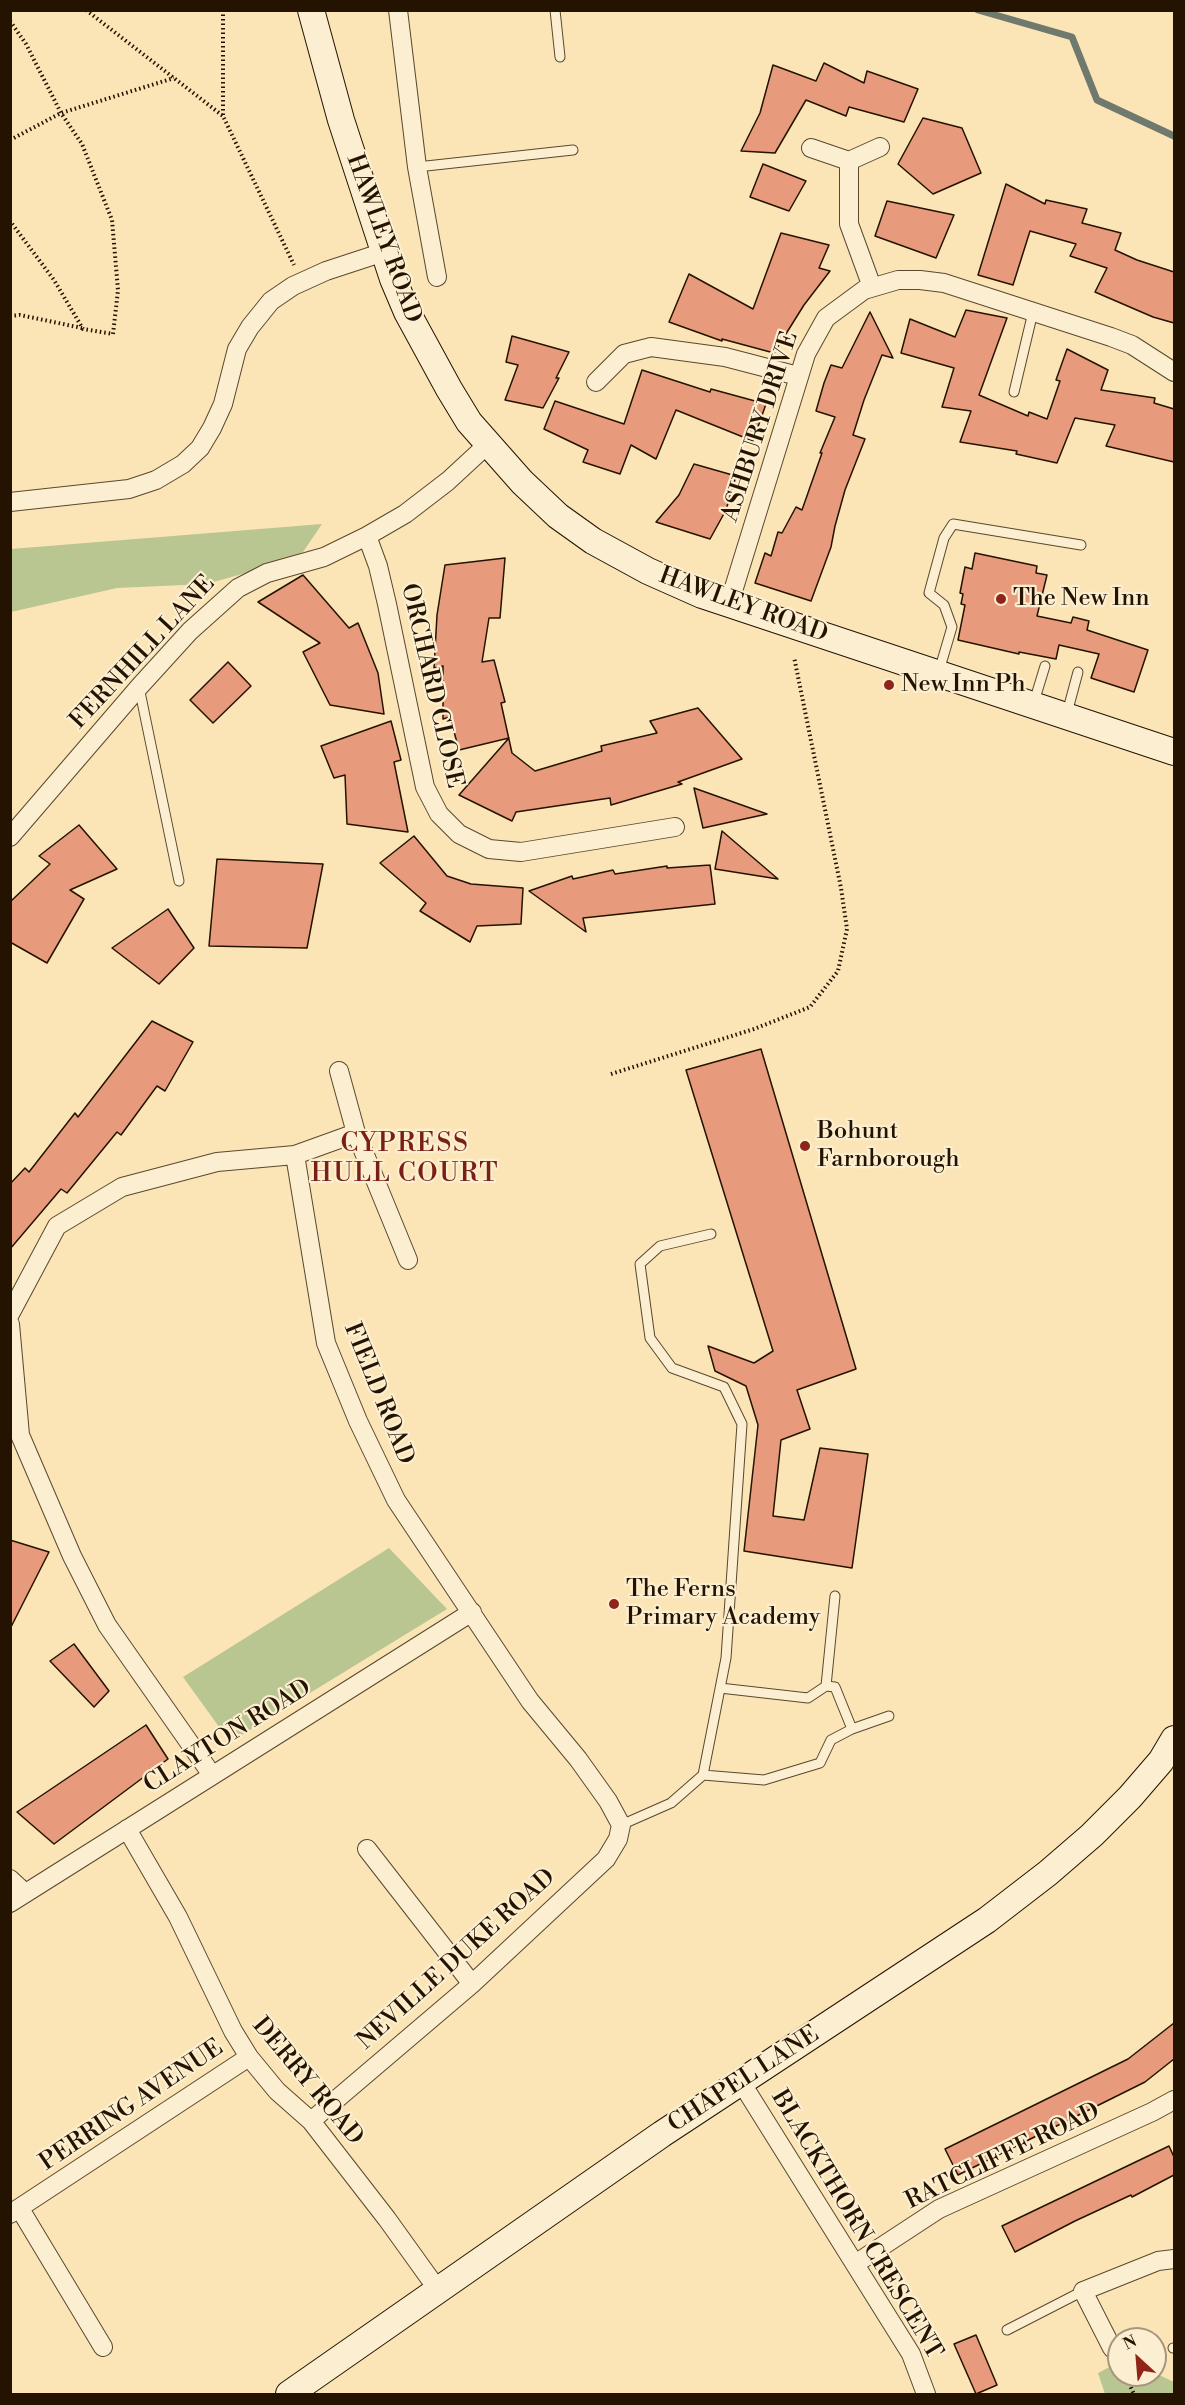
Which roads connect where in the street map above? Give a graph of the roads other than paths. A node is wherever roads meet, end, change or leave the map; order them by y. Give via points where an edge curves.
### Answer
1 (311, 10) edge
2 (398, 10) edge
3 (555, 10) edge
4 (560, 57) dead end
5 (880, 147) dead end
6 (811, 148) dead end
7 (573, 150) dead end
8 (849, 161) junction
9 (417, 167) junction
10 (384, 252) junction
11 (437, 277) dead end
12 (872, 287) junction
13 (1033, 312) junction
14 (1174, 372) edge
15 (798, 376) junction
16 (596, 382) dead end
17 (1014, 392) dead end
18 (488, 444) junction
19 (10, 501) edge
20 (367, 536) junction
21 (1080, 545) dead end
22 (729, 604) junction
23 (1045, 666) dead end
24 (1078, 672) dead end
25 (938, 673) junction
26 (139, 687) junction
27 (1033, 705) junction
28 (1066, 716) junction
29 (1174, 752) edge
30 (675, 827) dead end
31 (10, 837) edge
32 (179, 881) dead end
33 (339, 1071) dead end
34 (356, 1133) junction
35 (295, 1155) junction
36 (711, 1234) dead end
37 (408, 1260) dead end
38 (10, 1314) edge
39 (10, 1324) edge
40 (835, 1596) dead end
41 (472, 1612) junction
42 (826, 1686) junction
43 (720, 1688) junction
44 (889, 1716) dead end
45 (852, 1729) junction
46 (1174, 1740) edge
47 (212, 1775) junction
48 (703, 1775) junction
49 (621, 1825) junction
50 (127, 1829) junction
51 (367, 1849) dead end
52 (10, 1879) edge
53 (18, 1898) edge
54 (472, 1984) junction
55 (249, 2057) junction
56 (741, 2082) junction
57 (1174, 2100) edge
58 (311, 2121) junction
59 (15, 2212) edge
60 (1174, 2259) edge
61 (855, 2264) junction
62 (438, 2290) junction
63 (1083, 2291) junction
64 (1007, 2330) dead end
65 (1107, 2338) edge
66 (103, 2347) dead end
67 (289, 2394) edge
68 (926, 2394) edge

1 - 10 main road, HAWLEY ROAD via 341,120
2 - 9 street, HAWLEY ROAD
3 - 4 lane
5 - 8 street
6 - 8 street
7 - 9 lane
8 - 12 street via 849,224
9 - 11 street, HAWLEY ROAD
10 - 18 main road, HAWLEY ROAD via 407,312 429,354 469,422
10 - 19 street via 302,281 271,301 237,349 223,404 212,429 183,464 156,480 129,489
12 - 13 street, ASHBURY DRIVE via 898,280 944,283
12 - 15 street, ASHBURY DRIVE via 826,318
13 - 14 street, ASHBURY DRIVE via 1132,345
13 - 17 lane
15 - 16 street via 725,357 651,347 624,354
15 - 22 street, ASHBURY DRIVE
18 - 20 street, FERNHILL LANE via 405,514
18 - 22 main road, HAWLEY ROAD via 558,516 592,541 671,582
20 - 26 street, FERNHILL LANE via 324,557 267,573 238,588 190,631
20 - 30 street, ORCHARD CLOSE via 387,604 425,787 439,814 459,834 489,849 521,852
21 - 25 lane via 953,524 944,538 929,593 944,605 952,627
22 - 25 main road, HAWLEY ROAD
23 - 27 lane
24 - 28 lane
25 - 27 main road, HAWLEY ROAD
26 - 31 street, FERNHILL LANE
26 - 32 lane
27 - 28 main road, HAWLEY ROAD
28 - 29 main road, HAWLEY ROAD
33 - 34 street
34 - 35 street
34 - 37 street
35 - 38 street via 217,1162 122,1187 57,1226
35 - 41 street, FIELD ROAD via 326,1343 396,1500
36 - 43 lane via 660,1246 640,1264 650,1338 672,1368 724,1387 742,1424 726,1658
39 - 47 street via 20,1436 72,1556 107,1624
40 - 42 lane
41 - 47 street, CLAYTON ROAD
41 - 49 street, FIELD ROAD via 530,1701 578,1759
42 - 43 lane via 808,1698
42 - 45 lane via 835,1687
43 - 48 lane
44 - 45 lane
45 - 48 lane via 831,1740 820,1762 787,1773 764,1780
46 - 56 main road, CHAPEL LANE via 1130,1797 1048,1873 987,1920
47 - 50 street, CLAYTON ROAD
48 - 49 lane via 671,1803
49 - 54 street, NEVILLE DUKE ROAD via 606,1859
50 - 53 street, CLAYTON ROAD
50 - 55 street, DERRY ROAD via 178,1917
51 - 54 street
52 - 53 street
54 - 58 street, NEVILLE DUKE ROAD
55 - 58 street, DERRY ROAD via 277,2091
55 - 59 street, PERRING AVENUE
56 - 61 street, BLACKTHORN CRESCENT
56 - 62 main road, CHAPEL LANE
57 - 61 street, RATCLIFFE ROAD via 939,2209
58 - 62 street, DERRY ROAD
59 - 66 street
60 - 63 street via 1158,2261
61 - 68 street, BLACKTHORN CRESCENT via 911,2354
62 - 67 main road, CHAPEL LANE
63 - 64 lane
63 - 65 street

